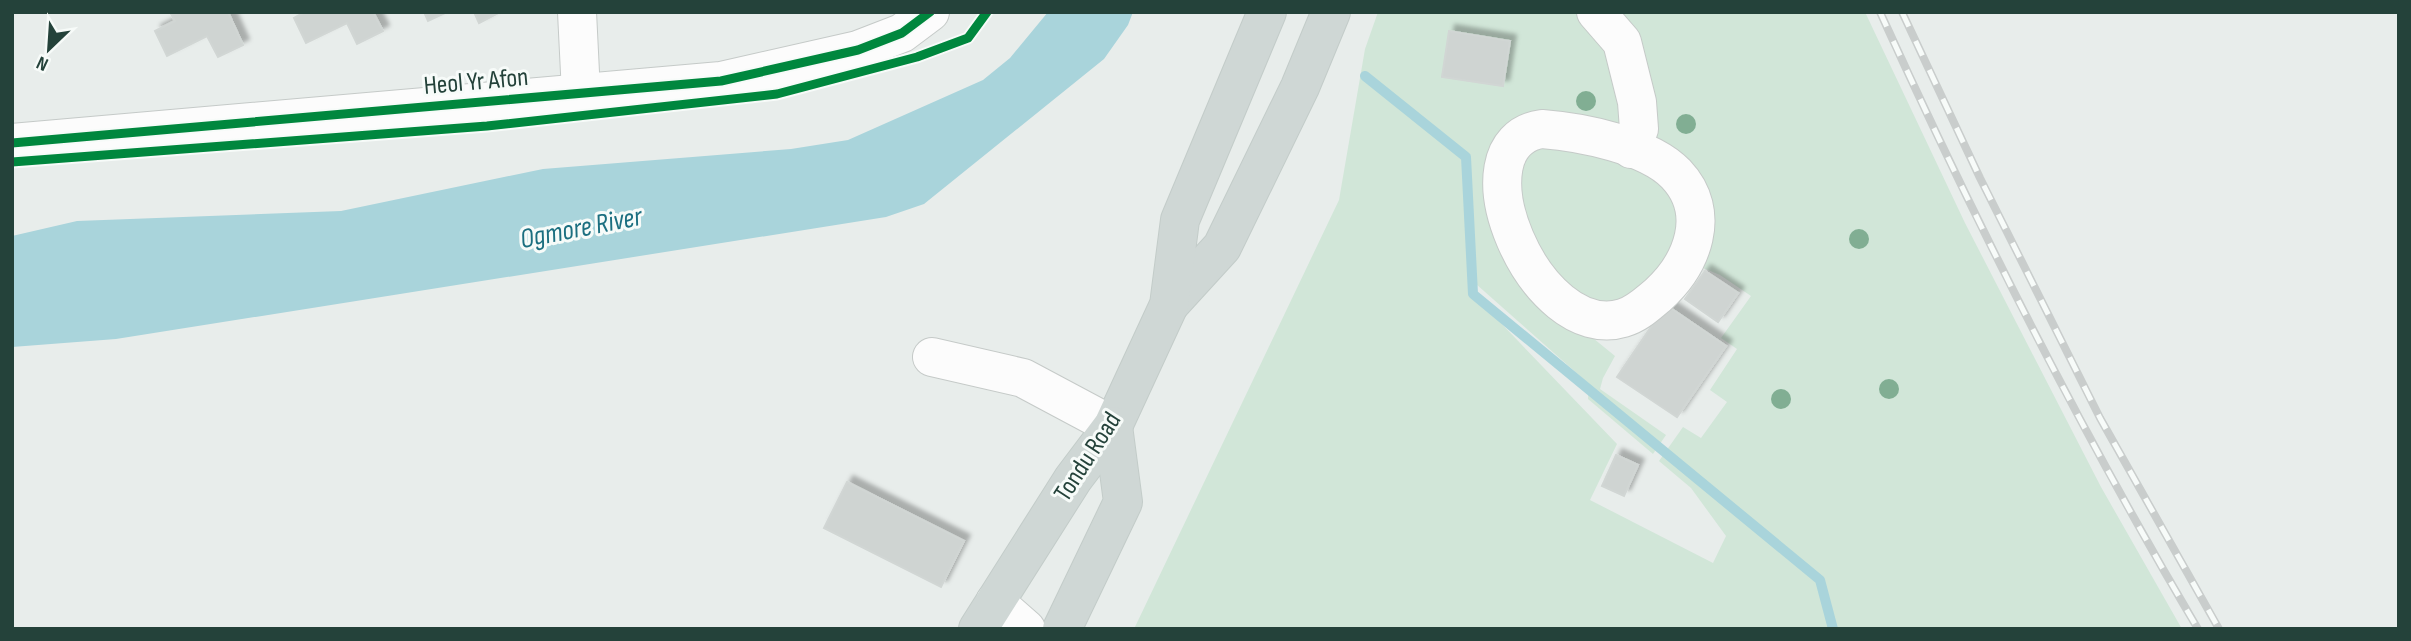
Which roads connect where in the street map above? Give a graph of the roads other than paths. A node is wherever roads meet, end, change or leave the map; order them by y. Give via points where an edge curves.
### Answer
1 (577, 12) edge
2 (930, 12) edge
3 (1267, 12) edge
4 (1331, 12) edge
5 (1596, 12) edge
6 (581, 93) junction
7 (12, 143) edge
8 (1631, 149) junction
9 (1169, 305) junction
10 (932, 358) dead end
11 (1113, 426) junction
12 (991, 620) edge
13 (1026, 629) edge
14 (1062, 629) edge

1 - 6 street
2 - 6 street, Heol Yr Afon via 902,33 858,50 794,65 721,81
3 - 9 main road, Tondu Road via 1180,220
4 - 9 main road, Tondu Road via 1222,247
5 - 8 street via 1622,42 1637,102 1639,129
6 - 7 street, Heol Yr Afon
8 - 8 street via 1663,163 1686,188 1695,218 1692,247 1676,277 1644,307 1613,321 1596,321 1558,301 1513,238 1504,196 1505,155 1519,136 1542,129
9 - 11 main road, Tondu Road
10 - 11 street via 1023,378
11 - 12 main road, Tondu Road via 1073,479
11 - 14 main road via 1122,502
12 - 13 street

